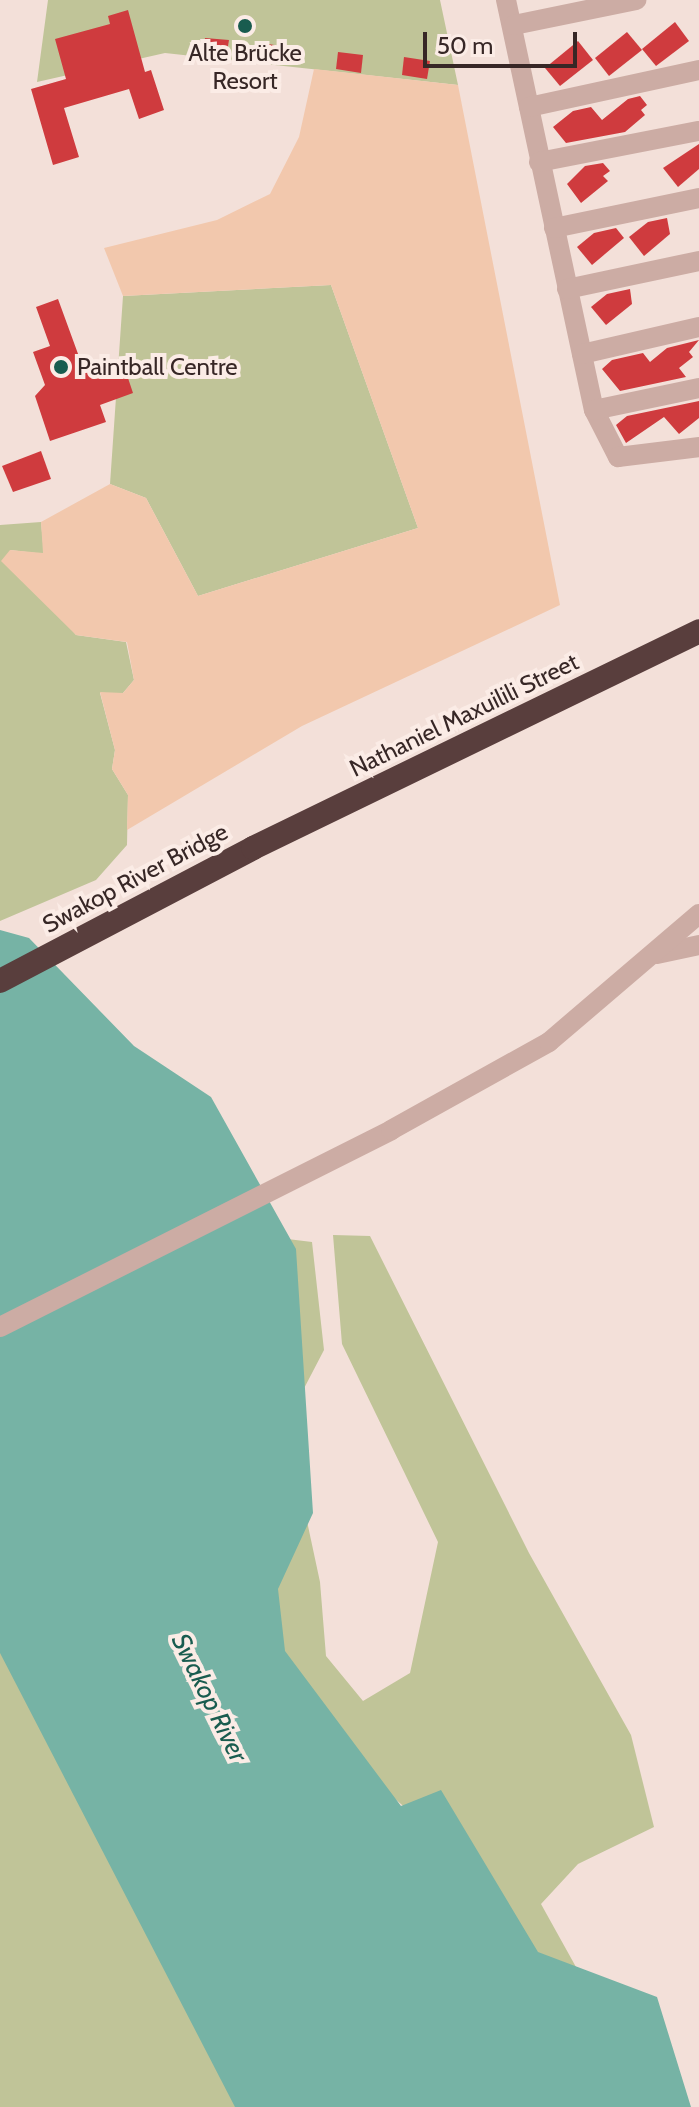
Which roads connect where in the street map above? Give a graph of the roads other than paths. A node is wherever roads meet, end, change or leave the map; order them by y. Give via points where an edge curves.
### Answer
1 (506, 0) edge
2 (636, 0) edge
3 (514, 25) junction
4 (699, 70) edge
5 (529, 107) junction
6 (699, 131) edge
7 (539, 162) junction
8 (699, 198) edge
9 (554, 228) junction
10 (699, 261) edge
11 (567, 289) junction
12 (699, 327) edge
13 (582, 354) junction
14 (699, 388) edge
15 (594, 410) junction
16 (699, 447) edge
17 (699, 631) edge
18 (253, 848) joint
19 (699, 914) edge
20 (699, 945) edge
21 (657, 954) junction
22 (0, 981) edge
23 (0, 1327) edge

1 - 3 street
2 - 3 street
3 - 5 street
4 - 5 street
5 - 7 street
6 - 7 street
7 - 9 street
8 - 9 street
9 - 11 street
10 - 11 street
11 - 13 street
12 - 13 street
13 - 15 street
14 - 15 street
15 - 16 street via 618,457
17 - 18 highway, Nathaniel Maxuilili Street
18 - 22 highway, Swakop River Bridge
19 - 21 street
20 - 21 street
21 - 23 street via 549,1042 391,1130

